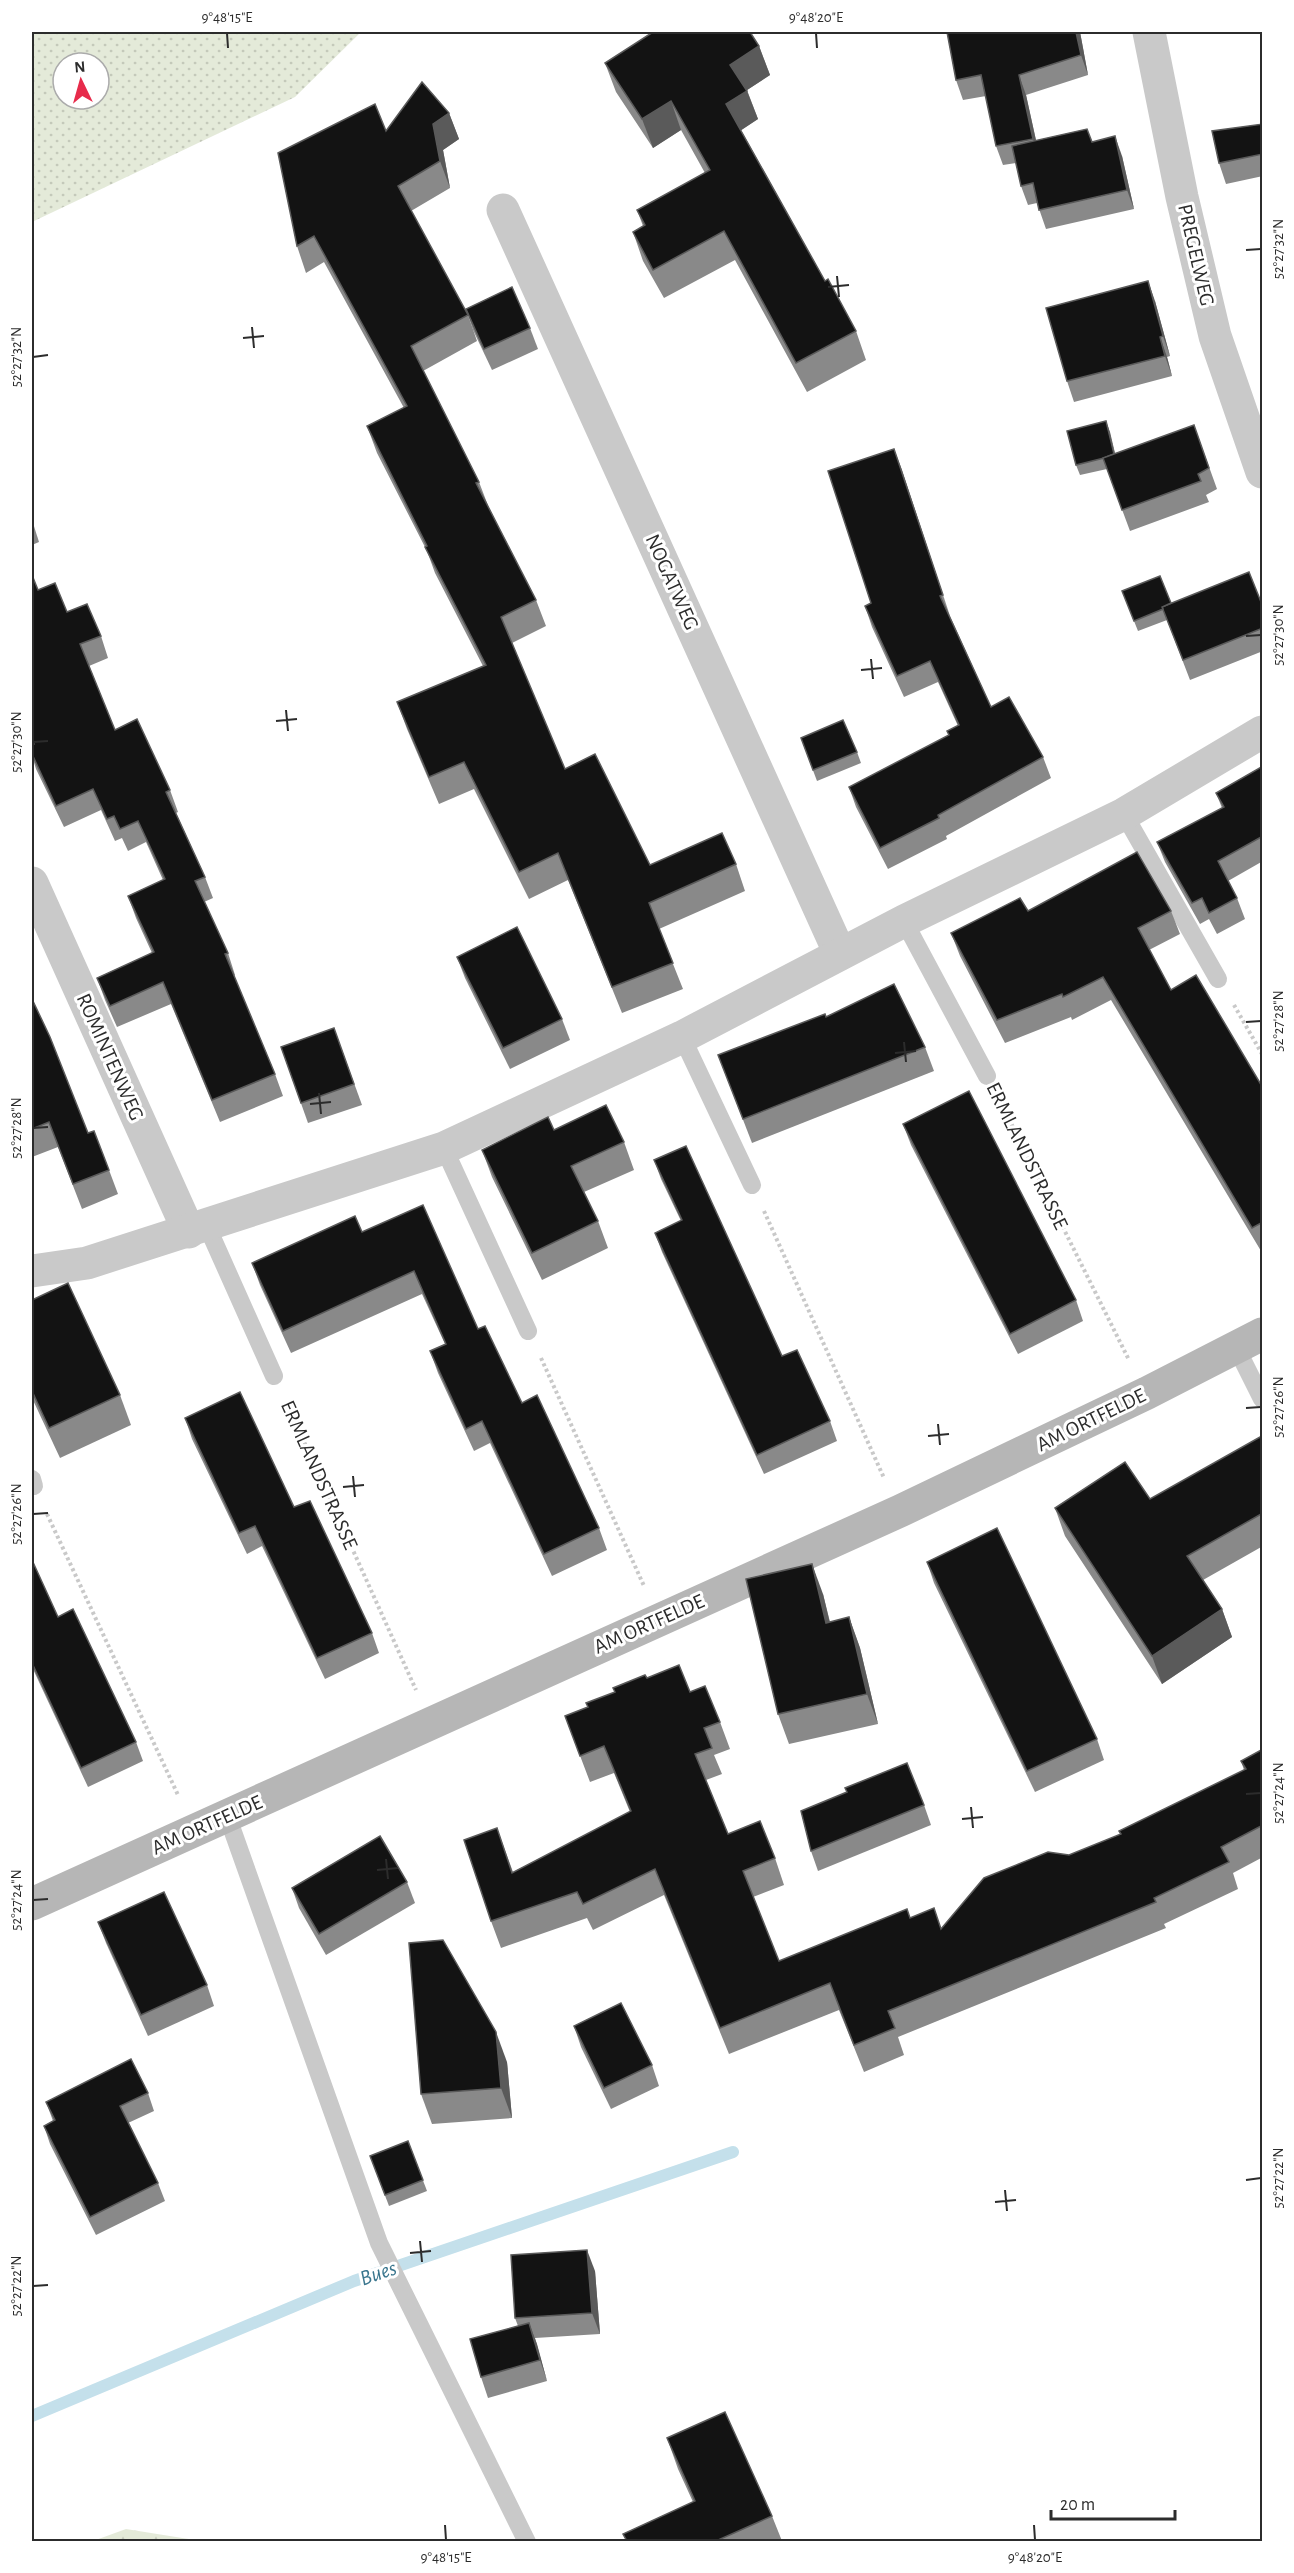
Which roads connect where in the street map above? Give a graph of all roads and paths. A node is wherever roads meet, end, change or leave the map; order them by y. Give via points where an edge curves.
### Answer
1 (1149, 32) edge
2 (503, 210) dead end
3 (1263, 472) edge
4 (1263, 732) edge
5 (1124, 814) junction
6 (32, 883) edge
7 (904, 921) junction
8 (840, 954) junction
9 (1218, 979) joint
10 (682, 1037) junction
11 (1263, 1053) edge
12 (987, 1076) joint
13 (444, 1148) junction
14 (752, 1185) joint
15 (198, 1229) junction
16 (32, 1271) edge
17 (528, 1331) joint
18 (1249, 1340) edge
19 (274, 1376) joint
20 (1147, 1393) junction
21 (1263, 1399) edge
22 (33, 1482) edge
23 (900, 1511) junction
24 (659, 1619) junction
25 (432, 1723) junction
26 (227, 1815) junction
27 (194, 1830) junction
28 (32, 1904) edge
29 (527, 2541) edge

1 - 3 street, PREGELWEG via 1215,336
2 - 8 street, NOGATWEG
4 - 5 street
5 - 7 street
5 - 9 lane
6 - 15 street, ROMINTENWEG
7 - 8 street
7 - 12 lane, ERMLANDSTRASSE
8 - 10 street
9 - 11 path
10 - 13 street
10 - 14 lane
12 - 20 path, ERMLANDSTRASSE
13 - 15 street
13 - 17 lane
14 - 23 path
15 - 16 street via 87,1263
15 - 19 lane, ERMLANDSTRASSE
17 - 24 path
18 - 20 main road, AM ORTFELDE
18 - 21 lane
19 - 25 path, ERMLANDSTRASSE
20 - 23 main road, AM ORTFELDE
22 - 27 path
23 - 24 main road, AM ORTFELDE
24 - 25 main road, AM ORTFELDE
25 - 26 main road, AM ORTFELDE
26 - 27 main road, AM ORTFELDE
26 - 29 lane via 379,2242
27 - 28 main road, AM ORTFELDE

